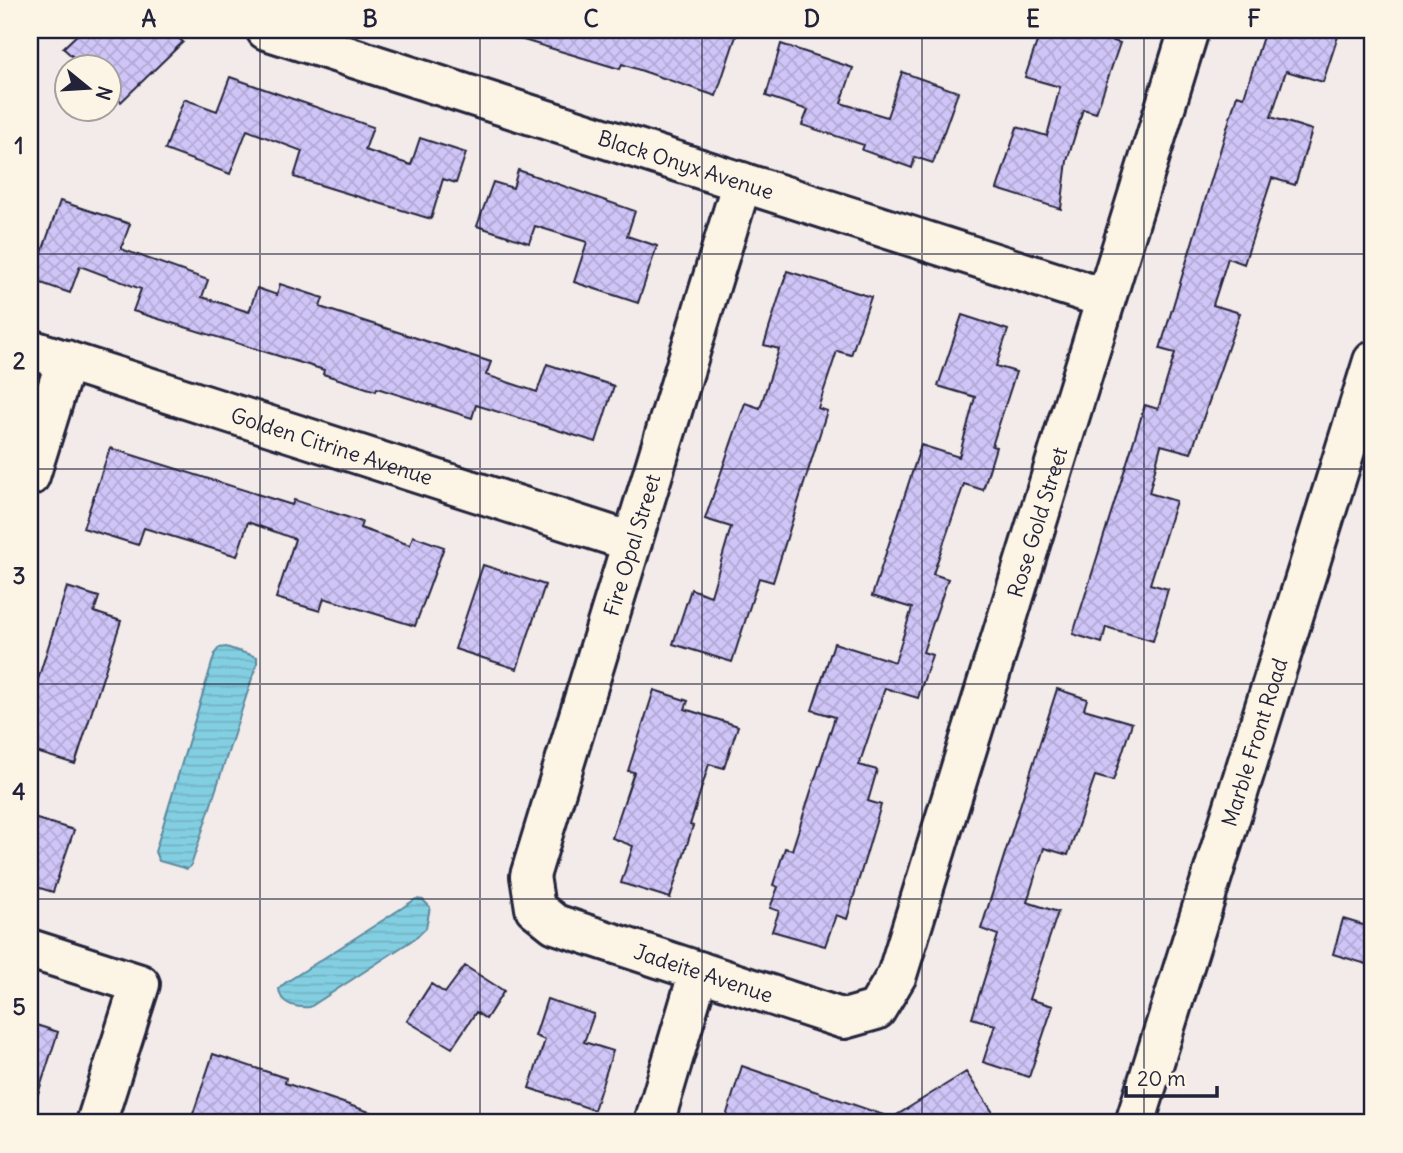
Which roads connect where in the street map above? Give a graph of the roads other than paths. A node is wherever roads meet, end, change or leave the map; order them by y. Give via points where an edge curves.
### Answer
1 (267, 30) edge
2 (1189, 30) edge
3 (742, 182) junction
4 (1104, 298) junction
5 (30, 349) edge
6 (66, 360) junction
7 (1373, 361) edge
8 (30, 476) edge
9 (632, 542) junction
10 (535, 908) joint
11 (30, 949) edge
12 (699, 971) junction
13 (876, 1010) joint
14 (96, 1123) edge
15 (654, 1123) edge
16 (1135, 1123) edge

1 - 3 street, Black Onyx Avenue
2 - 4 street, Rose Gold Street
3 - 4 street, Black Onyx Avenue
3 - 9 street, Fire Opal Street
4 - 13 street, Rose Gold Street via 897,975
5 - 6 street, Golden Citrine Avenue
6 - 8 street
6 - 9 street, Golden Citrine Avenue
7 - 16 street, Marble Front Road
9 - 10 street, Fire Opal Street via 530,876
10 - 12 street, Jadeite Avenue via 555,924
11 - 14 street via 139,984
12 - 13 street, Jadeite Avenue via 844,1018
12 - 15 street

